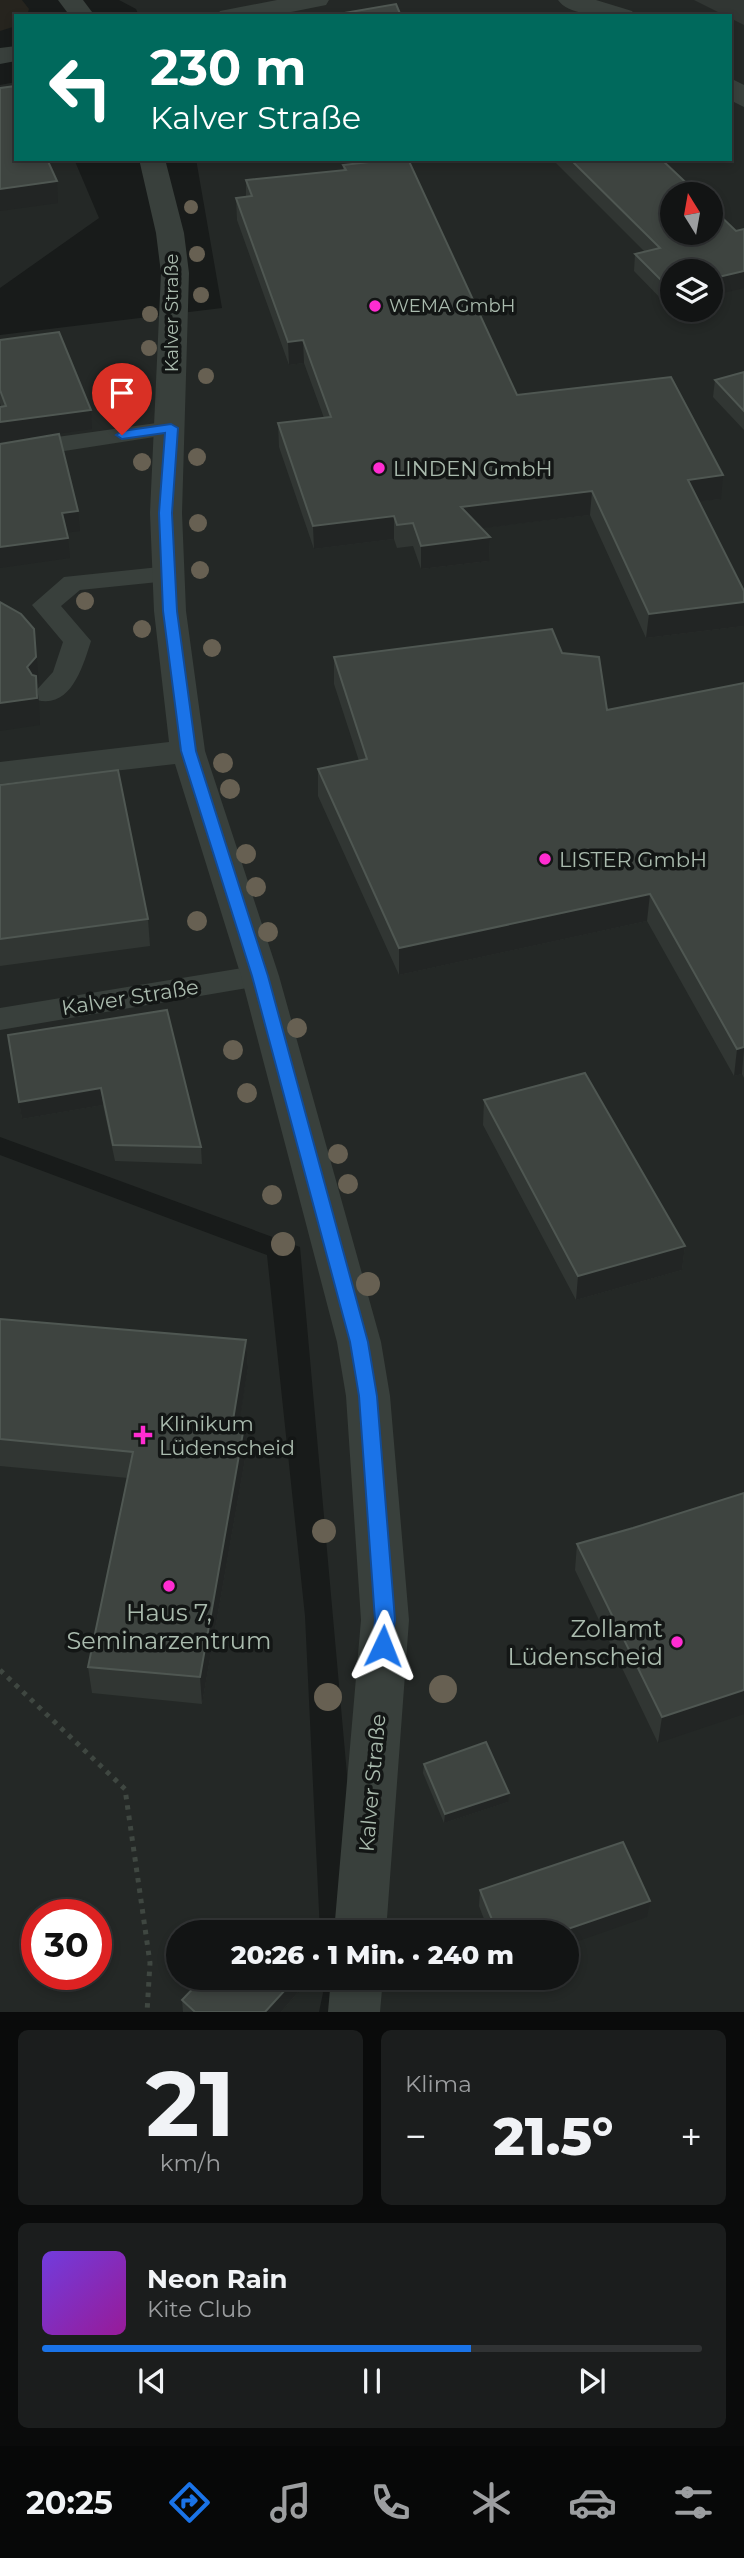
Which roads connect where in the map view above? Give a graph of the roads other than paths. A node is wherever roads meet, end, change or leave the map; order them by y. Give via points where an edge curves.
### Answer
1 (70, 0) edge
2 (317, 0) edge
3 (570, 0) edge
4 (81, 14) edge
5 (240, 14) edge
6 (616, 14) edge
7 (152, 161) edge
8 (171, 428) junction
9 (0, 453) edge
10 (169, 574) junction
11 (47, 694) dead end
12 (188, 751) junction
13 (0, 773) edge
14 (260, 976) junction
15 (0, 1019) edge
16 (361, 1920) edge
17 (356, 1990) edge
18 (354, 2012) edge

1 - 4 street
2 - 5 street
3 - 6 street
7 - 8 street, Kalver Straße via 175,273
8 - 9 lane
8 - 10 street, Kalver Straße via 166,513
10 - 11 lane via 73,583 45,605 77,641 66,675
10 - 12 street, Kalver Straße
12 - 13 street
12 - 14 street, Kalver Straße
14 - 15 lane, Kalver Straße
14 - 16 street, Kalver Straße via 359,1342 368,1396 385,1620
17 - 18 street

